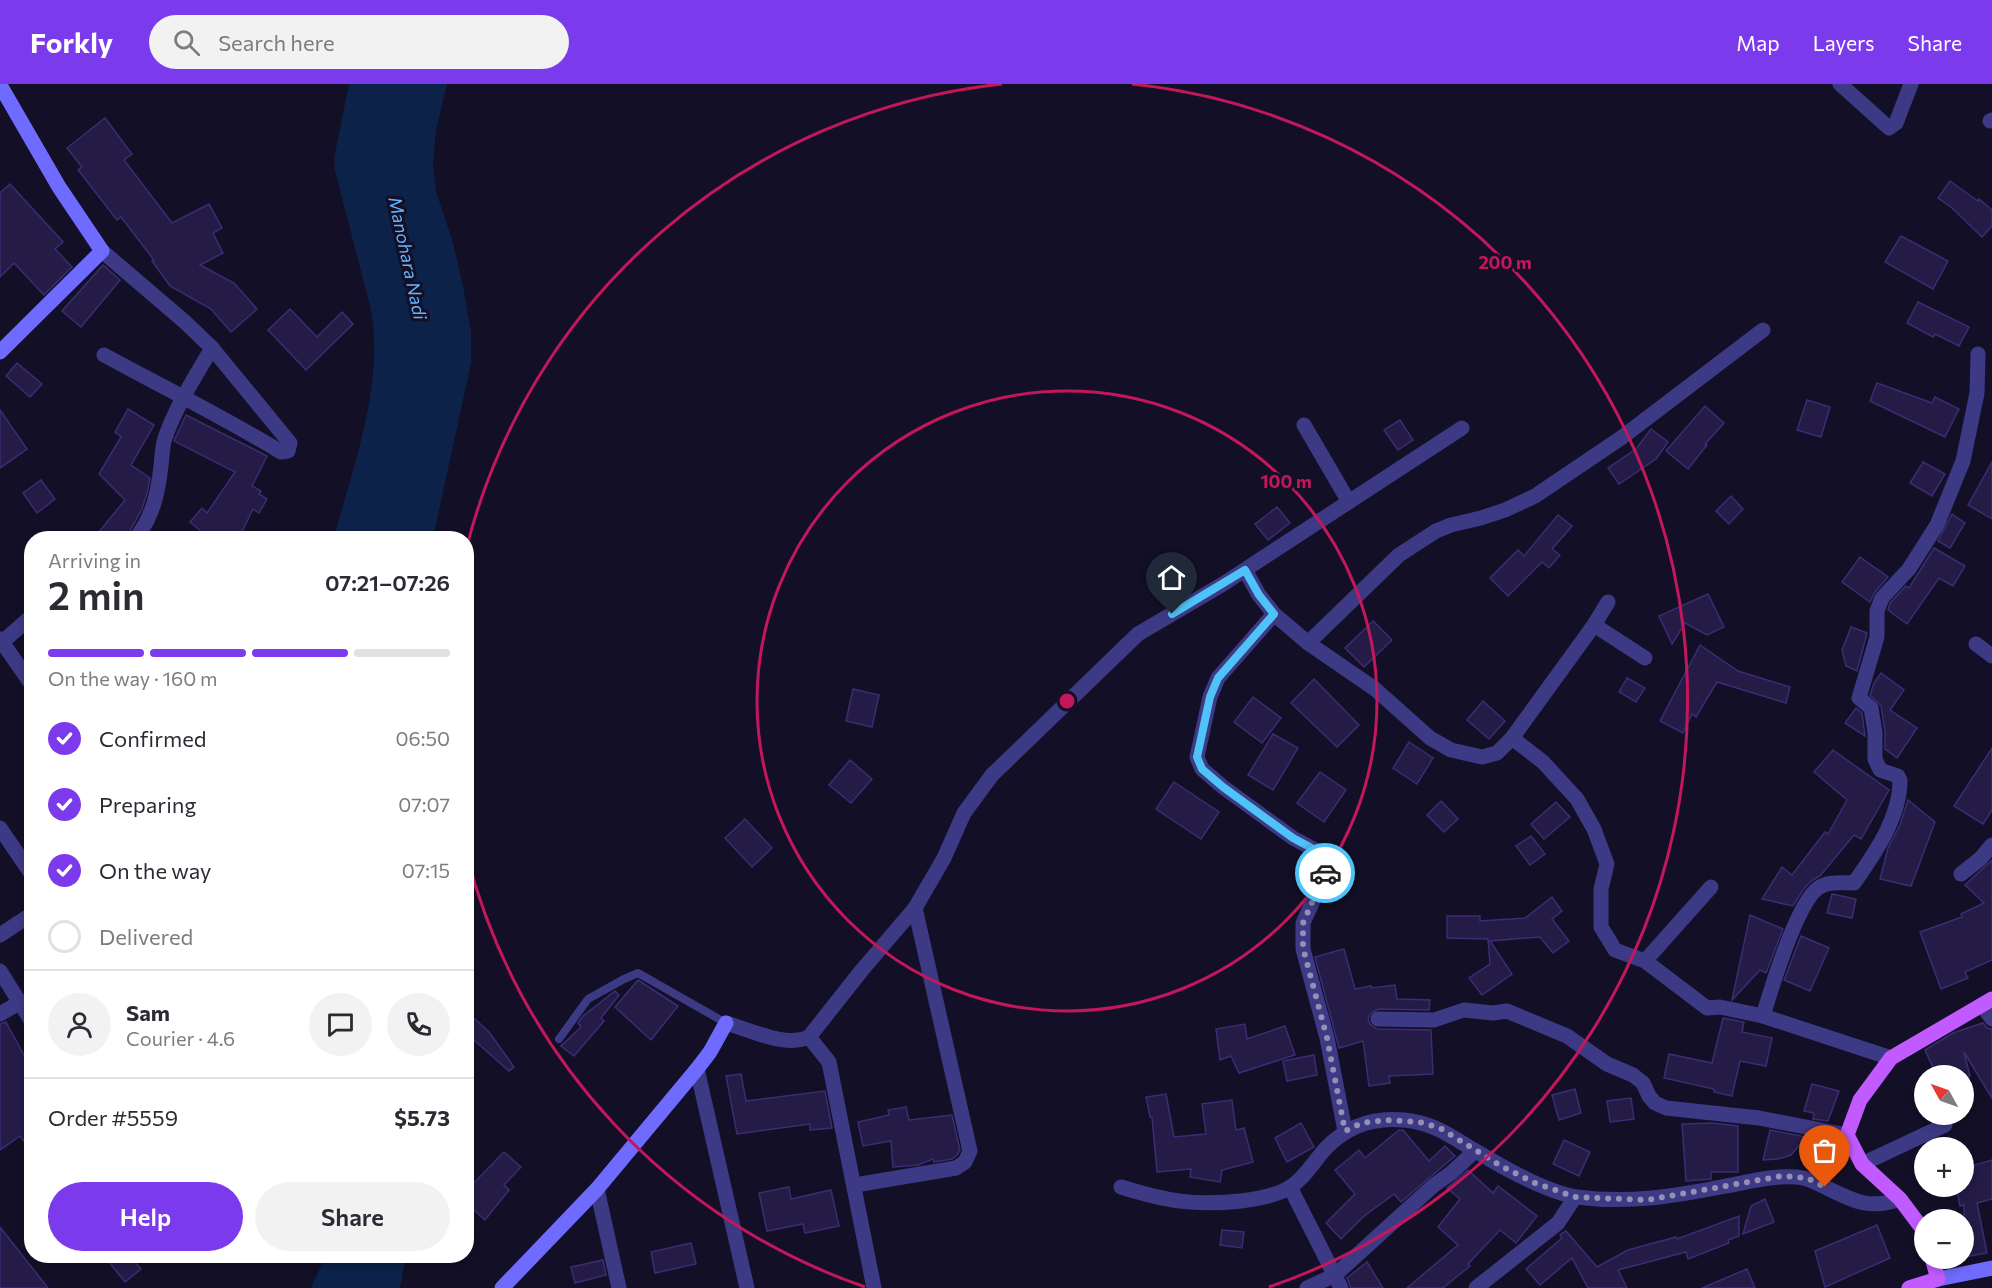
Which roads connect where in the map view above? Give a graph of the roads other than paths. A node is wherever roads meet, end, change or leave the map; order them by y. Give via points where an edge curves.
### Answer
1 (1840, 84) edge
2 (1911, 84) edge
3 (0, 85) edge
4 (102, 251) junction
5 (1763, 330) dead end
6 (212, 348) junction
7 (0, 352) edge
8 (104, 354) dead end
9 (1978, 354) dead end
10 (183, 399) junction
11 (1304, 425) dead end
12 (1462, 428) dead end
13 (1349, 502) junction
14 (141, 531) edge
15 (1245, 570) junction
16 (1608, 602) dead end
17 (1274, 614) junction
18 (24, 622) edge
19 (1594, 625) junction
20 (1, 642) edge
21 (1308, 643) junction
22 (1976, 644) dead end
23 (1992, 657) edge
24 (1645, 658) dead end
25 (24, 674) edge
26 (1512, 738) junction
27 (0, 828) edge
28 (1992, 845) edge
29 (24, 863) edge
30 (1961, 874) dead end
31 (1711, 887) dead end
32 (915, 908) junction
33 (24, 919) edge
34 (0, 934) edge
35 (1645, 961) junction
36 (0, 971) edge
37 (1987, 1002) edge
38 (19, 1003) junction
39 (24, 1010) edge
40 (0, 1014) edge
41 (1763, 1016) junction
42 (1378, 1019) dead end
43 (1992, 1019) edge
44 (726, 1023) junction
45 (809, 1037) junction
46 (559, 1039) dead end
47 (1891, 1058) junction
48 (697, 1069) junction
49 (1945, 1125) dead end
50 (1345, 1131) junction
51 (1847, 1135) junction
52 (1475, 1151) junction
53 (1862, 1164) junction
54 (855, 1185) junction
55 (1121, 1187) dead end
56 (1290, 1187) junction
57 (597, 1189) junction
58 (1575, 1197) junction
59 (1899, 1199) junction
60 (1914, 1218) edge
61 (1992, 1268) edge
62 (1935, 1269) edge
63 (1938, 1279) junction
64 (1338, 1281) edge
65 (502, 1288) edge
66 (619, 1288) edge
67 (747, 1288) edge
68 (874, 1288) edge
69 (1307, 1288) edge
70 (1476, 1288) edge
71 (1909, 1288) edge

1 - 2 street via 1889,128 1896,123
3 - 4 street via 59,187
4 - 6 street
4 - 7 street
5 - 21 street via 1621,438 1535,496 1436,531 1399,555
6 - 10 street
6 - 10 street via 290,443 288,451 281,452 232,422
8 - 10 street
9 - 41 street via 1977,393 1963,461 1937,525 1909,568 1882,598 1877,611 1877,637 1859,698 1871,708 1875,759 1880,770 1900,780 1896,807 1880,847 1854,883 1834,883 1816,889 1798,916
10 - 14 street via 165,440 153,510
11 - 13 street
12 - 13 street
13 - 15 street
15 - 17 street
15 - 32 street via 1138,634 992,775 964,813
16 - 19 street
17 - 21 street
17 - 50 street via 1218,678 1197,757 1202,769 1223,787 1293,838 1332,859 1303,923 1303,948 1327,1038
18 - 20 street
19 - 24 street
19 - 26 street
20 - 25 street
21 - 26 street via 1375,689 1431,738 1451,750 1482,757 1497,753
22 - 23 street
26 - 35 street via 1544,762 1576,799 1594,829 1607,864 1601,889 1601,927 1615,950
27 - 29 street
28 - 30 street
31 - 35 street
32 - 45 street
32 - 54 street via 970,1151 965,1162 956,1168
33 - 34 street
35 - 41 street via 1707,1008 1720,1006
36 - 38 street
37 - 43 street
37 - 47 main road
38 - 39 street
38 - 40 street
41 - 47 street
42 - 51 street via 1434,1020 1464,1010 1507,1011 1567,1036 1607,1064 1633,1075 1655,1103 1666,1108 1759,1118
44 - 45 street via 799,1042
44 - 46 lane via 638,973 588,999
44 - 48 street
45 - 54 street via 829,1062
47 - 51 main road via 1860,1100
48 - 57 street
48 - 67 street
49 - 53 street
50 - 52 street via 1362,1123 1402,1120 1440,1128
50 - 56 street
51 - 53 main road
52 - 58 street via 1535,1183
52 - 64 street via 1433,1186
53 - 59 main road
54 - 68 street
55 - 56 street via 1151,1197 1216,1204 1255,1199
56 - 64 street
57 - 65 street
57 - 66 street
58 - 59 street via 1647,1200 1782,1176 1807,1178 1868,1205
58 - 70 street via 1558,1223
59 - 60 main road
61 - 63 street
62 - 63 main road
63 - 71 main road
64 - 69 street

